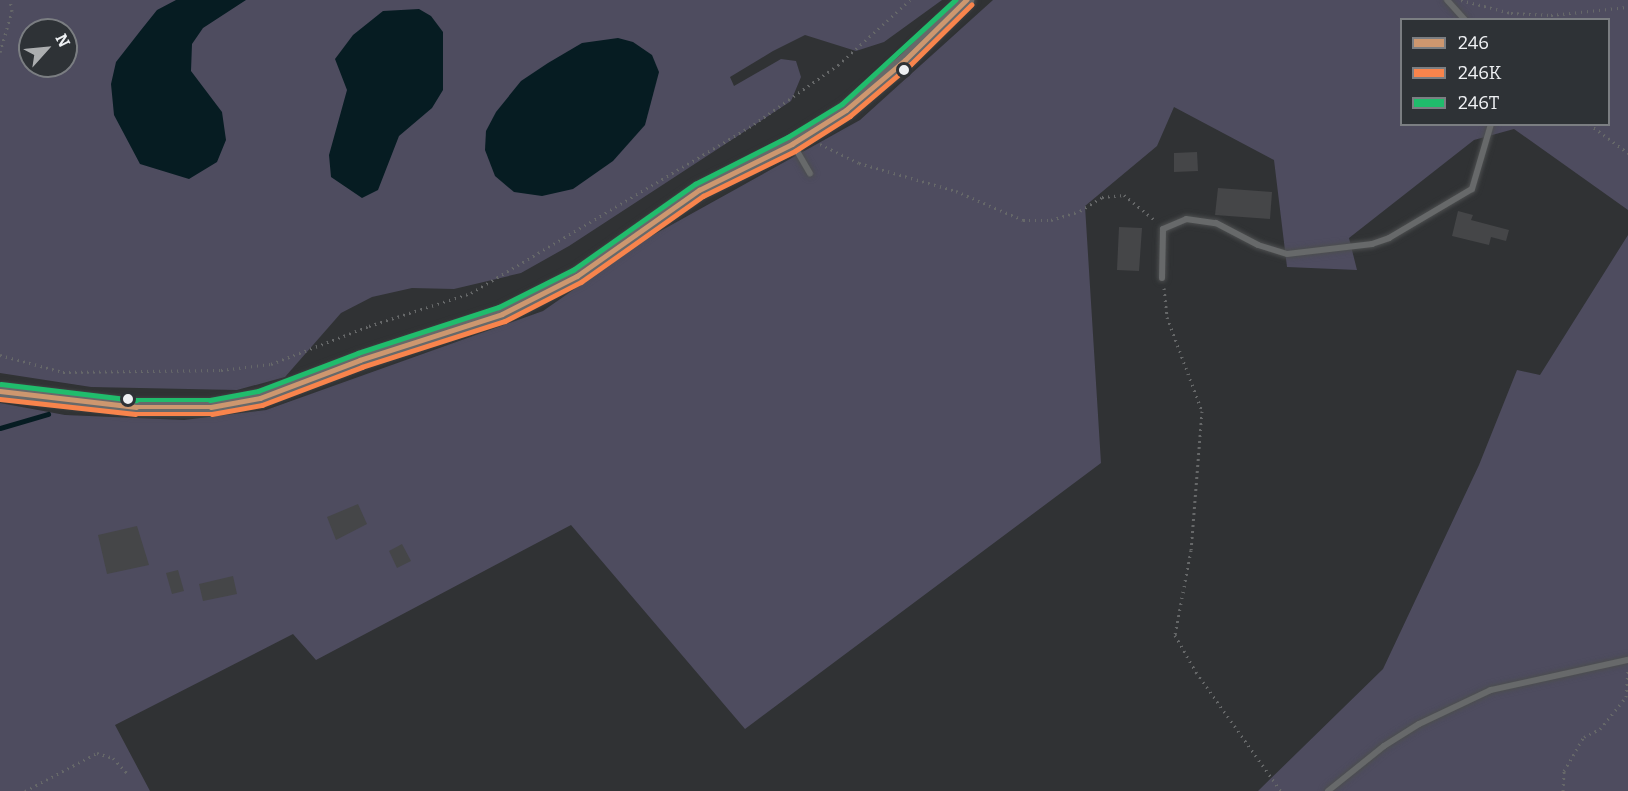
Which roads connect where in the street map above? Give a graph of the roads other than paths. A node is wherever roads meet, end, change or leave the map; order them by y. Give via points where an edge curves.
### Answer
1 (966, 0) edge
2 (1448, 0) edge
3 (1463, 18) edge
4 (1490, 126) edge
5 (799, 140) junction
6 (810, 174) dead end
7 (1162, 278) road end
8 (0, 391) edge
9 (1628, 660) edge
10 (1328, 791) edge

1 - 5 street via 905,60 846,110
2 - 3 lane
4 - 7 lane via 1472,189 1437,213 1372,244 1287,254 1216,222 1186,219 1163,229
5 - 6 lane
5 - 8 street via 699,190 541,297 260,398 211,407 136,407
9 - 10 lane via 1491,690 1419,724 1384,746

